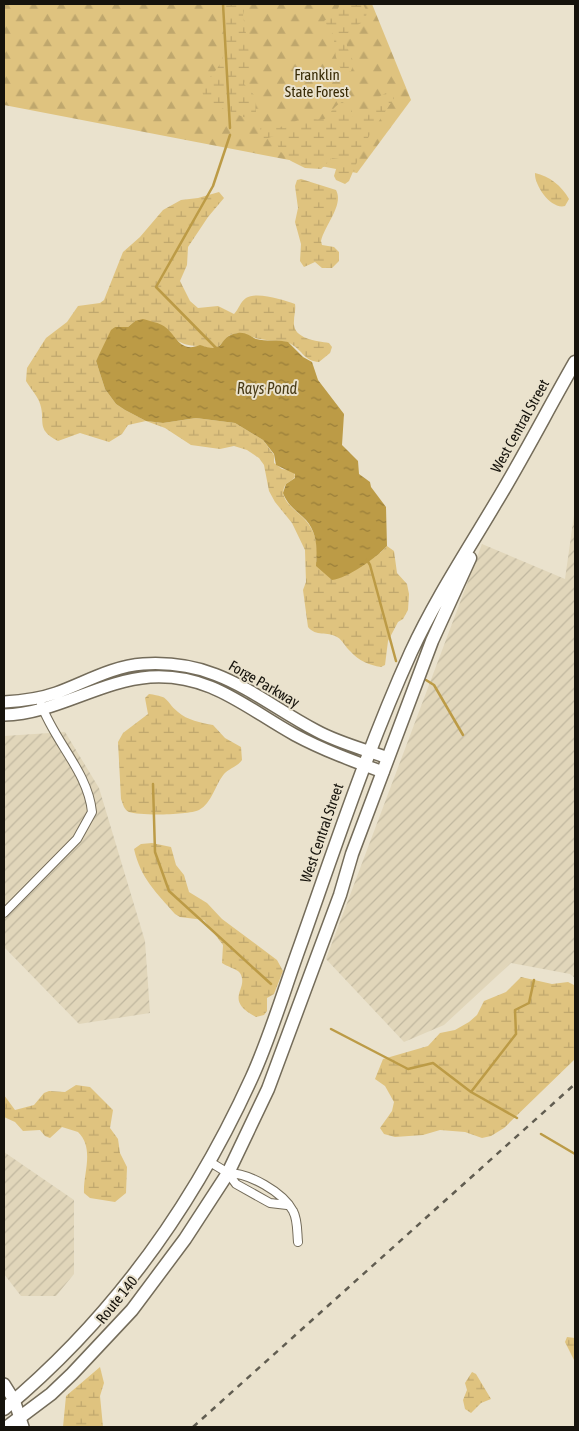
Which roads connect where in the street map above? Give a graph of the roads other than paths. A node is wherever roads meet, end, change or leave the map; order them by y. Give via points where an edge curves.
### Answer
1 (575, 362) edge
2 (494, 506) junction
3 (39, 698) junction
4 (4, 702) edge
5 (43, 710) junction
6 (4, 715) edge
7 (369, 751) junction
8 (388, 758) junction
9 (364, 765) junction
10 (383, 772) junction
11 (4, 913) edge
12 (210, 1162) junction
13 (228, 1173) junction
14 (287, 1205) junction
15 (298, 1242) dead end
16 (4, 1384) edge
17 (14, 1400) junction
18 (4, 1410) edge
19 (22, 1422) edge
20 (9, 1427) edge

1 - 2 main road, West Central Street
2 - 7 main road, West Central Street via 466,548 429,616
2 - 8 main road, West Central Street via 436,632
3 - 4 street, Forge Parkway
3 - 5 street
3 - 7 street, Forge Parkway via 111,671 141,664 201,668 228,678 319,732
5 - 6 street, Forge Parkway
5 - 9 street, Forge Parkway via 135,679 194,680 235,697 296,735
5 - 11 street via 84,782 92,812 77,839
7 - 8 street, Forge Parkway
7 - 9 main road, West Central Street
8 - 10 main road, West Central Street
9 - 10 street, Forge Parkway
9 - 12 main road, West Central Street via 252,1075
10 - 13 main road, West Central Street via 268,1089
12 - 13 street
12 - 17 main road, Route 140 via 163,1236 128,1283 79,1339
13 - 14 street via 236,1184 270,1203
13 - 14 street via 242,1173 276,1193
13 - 19 main road, Route 140 via 185,1240 132,1310
14 - 15 street via 294,1214
16 - 17 street
17 - 18 main road, Route 140
17 - 19 street
18 - 20 street
19 - 20 main road, Route 140

